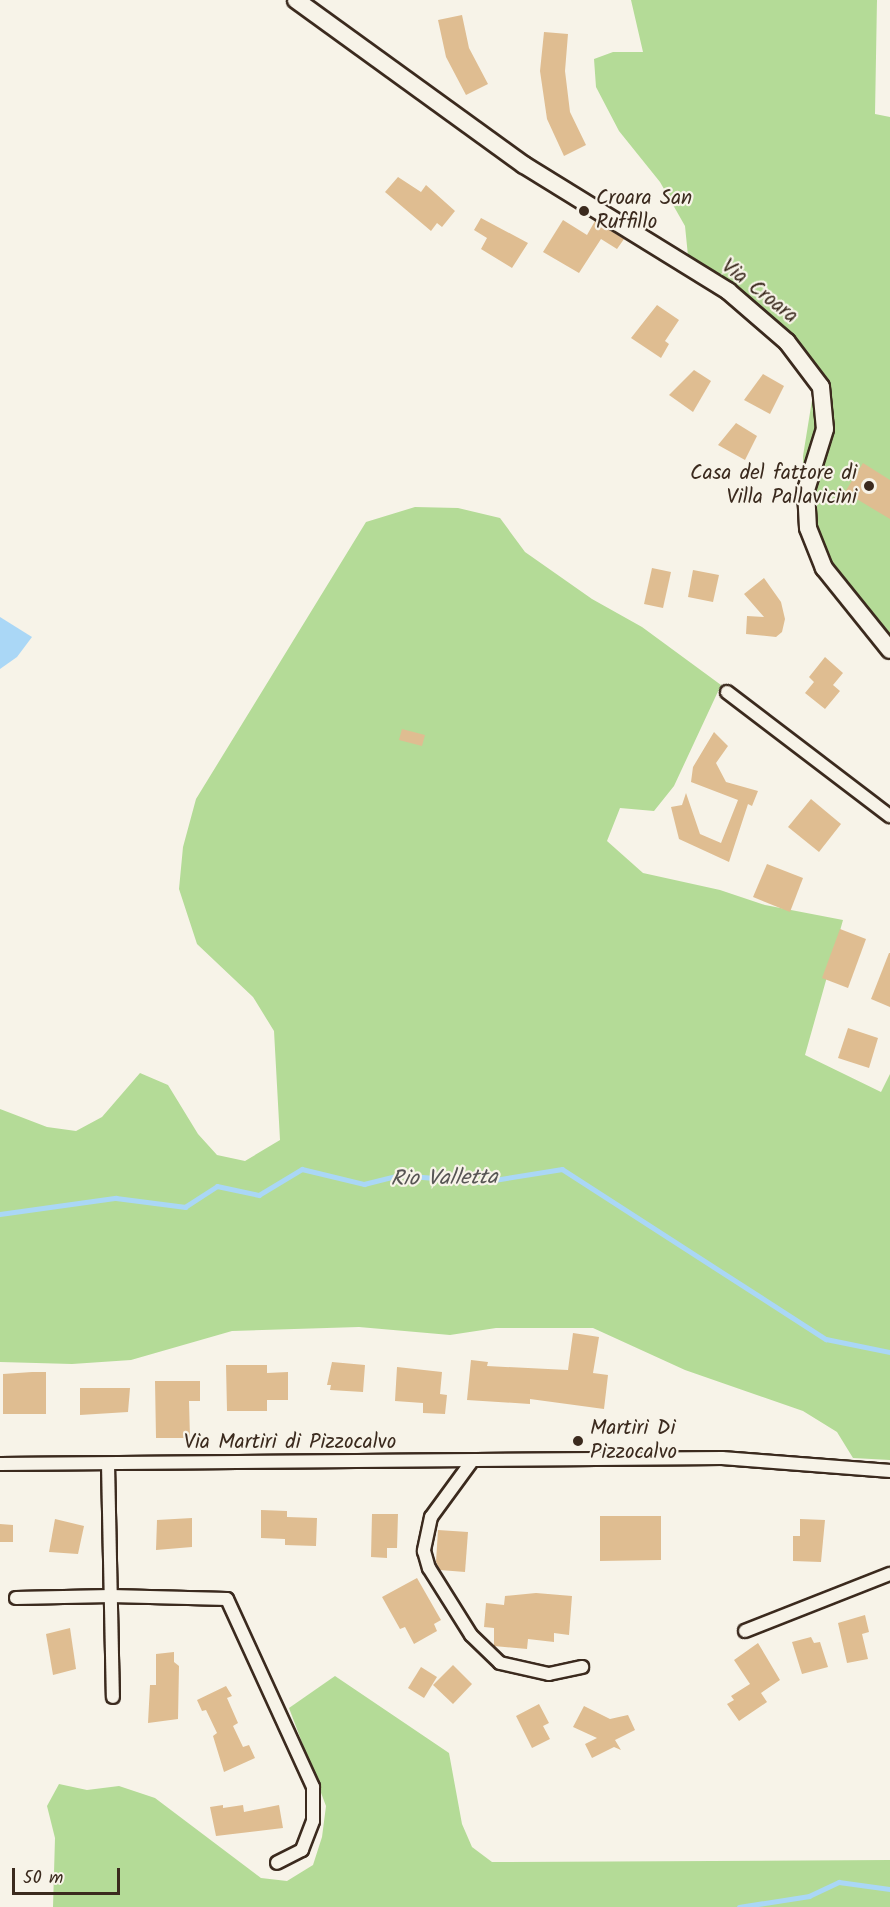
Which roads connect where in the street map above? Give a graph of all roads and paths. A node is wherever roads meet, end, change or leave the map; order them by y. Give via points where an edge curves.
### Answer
1 (296, 0) edge
2 (890, 650) edge
3 (727, 692) dead end
4 (890, 816) edge
5 (472, 1461) junction
6 (0, 1464) edge
7 (108, 1464) junction
8 (890, 1471) edge
9 (890, 1574) edge
10 (111, 1596) junction
11 (16, 1598) dead end
12 (745, 1631) dead end
13 (582, 1667) dead end
14 (113, 1697) dead end
15 (277, 1863) dead end

1 - 2 street, Via Croara via 524,165 728,291 787,342 821,387 825,429 806,490 808,528 824,568
3 - 4 street
5 - 7 street, Via Martiri di Pizzocalvo
5 - 8 street, Via Martiri di Pizzocalvo via 722,1458
5 - 13 street via 431,1517 424,1551 429,1568 471,1635 500,1662 549,1674
6 - 7 street, Via Martiri di Pizzocalvo
7 - 10 street
9 - 12 street
10 - 11 street
10 - 14 street
10 - 15 street via 227,1599 313,1787 313,1821 302,1850

